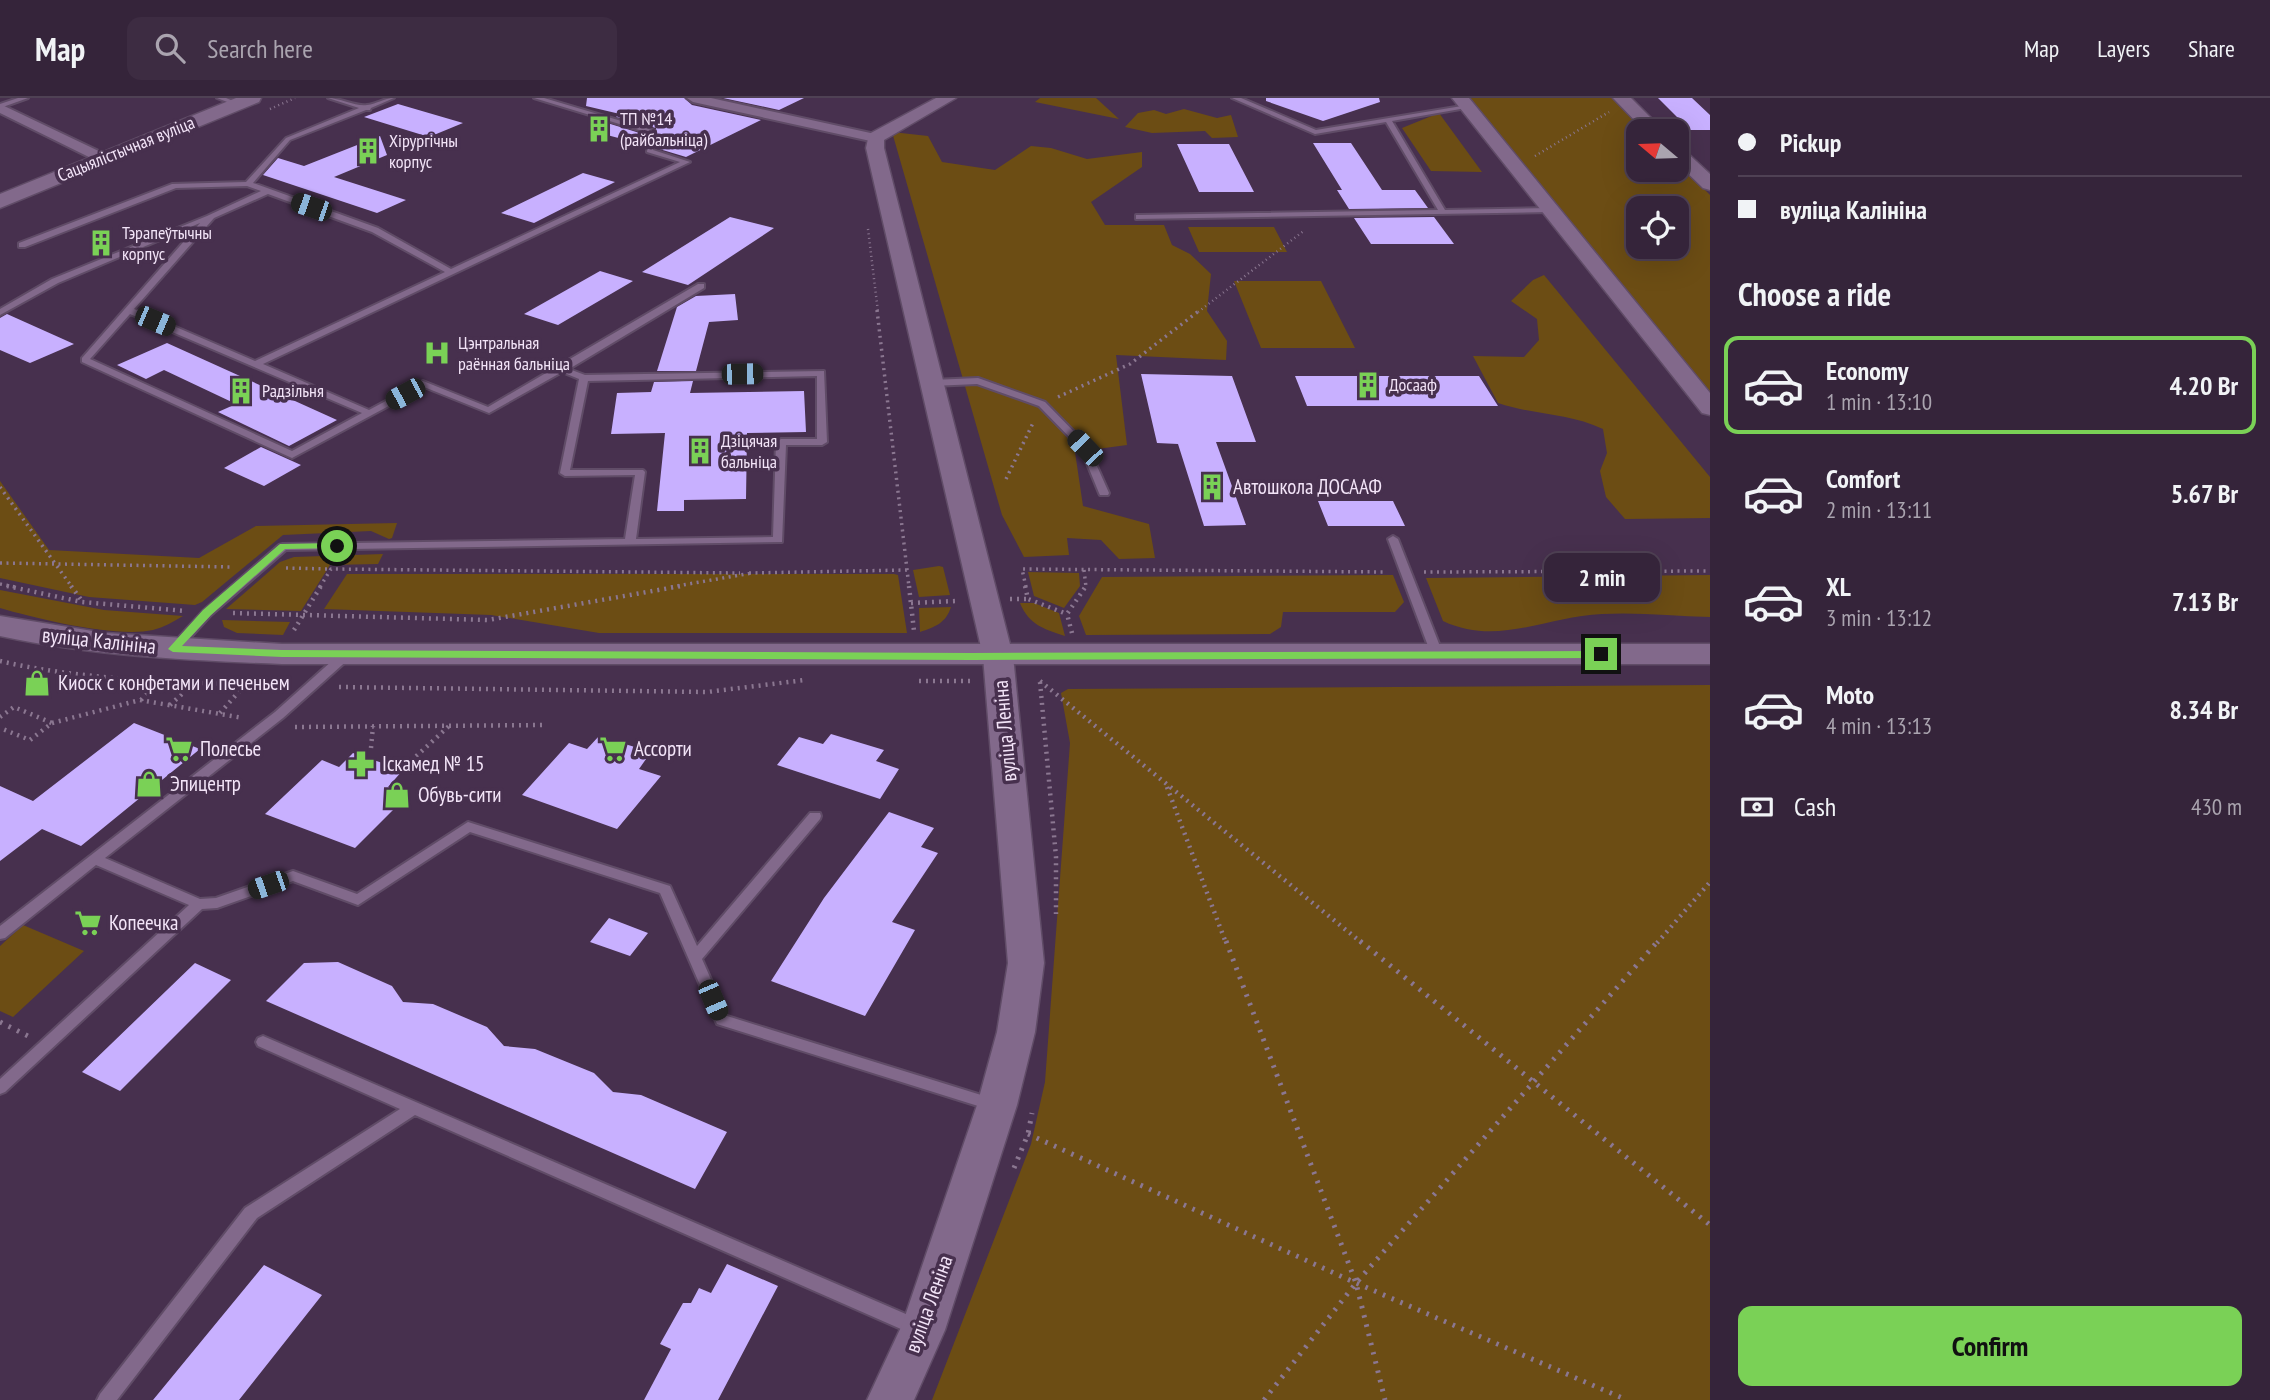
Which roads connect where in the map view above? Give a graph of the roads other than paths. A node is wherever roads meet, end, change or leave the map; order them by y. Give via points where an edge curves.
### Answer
1 (25, 98) edge
2 (331, 98) edge
3 (391, 98) edge
4 (537, 98) edge
5 (694, 98) edge
6 (948, 98) edge
7 (1236, 98) edge
8 (236, 100) edge
9 (1623, 100) edge
10 (1463, 102) edge
11 (0, 107) edge
12 (366, 108) junction
13 (378, 112) dead end
14 (1388, 119) junction
15 (1643, 119) edge
16 (875, 138) junction
17 (102, 158) junction
18 (1689, 164) edge
19 (248, 184) junction
20 (1710, 184) edge
21 (268, 191) junction
22 (0, 202) edge
23 (1550, 210) junction
24 (1443, 212) junction
25 (211, 216) junction
26 (1139, 217) dead end
27 (22, 246) dead end
28 (450, 272) junction
29 (701, 286) dead end
30 (129, 310) junction
31 (0, 312) edge
32 (258, 363) junction
33 (562, 369) junction
34 (584, 378) junction
35 (932, 383) junction
36 (1710, 408) edge
37 (369, 413) junction
38 (1104, 493) dead end
39 (1393, 539) dead end
40 (630, 542) junction
41 (3, 629) edge
42 (173, 649) junction
43 (347, 654) junction
44 (1437, 654) junction
45 (1710, 654) edge
46 (985, 669) junction
47 (815, 816) dead end
48 (94, 859) junction
49 (200, 904) junction
50 (0, 934) edge
51 (695, 958) junction
52 (263, 1042) dead end
53 (0, 1088) edge
54 (997, 1105) junction
55 (412, 1109) junction
56 (923, 1330) junction
57 (106, 1400) edge
58 (890, 1400) edge

1 - 11 lane
2 - 12 lane
3 - 12 lane
4 - 28 lane via 653,132 649,151 685,162
5 - 16 street
6 - 16 street
7 - 14 lane via 1315,132
8 - 17 main road, Сацыялістычная вуліца
9 - 15 street
10 - 14 lane
10 - 23 street
11 - 17 street
12 - 13 lane
12 - 19 lane via 288,139
14 - 24 lane
16 - 35 street, вуліца Леніна
17 - 22 main road, Сацыялістычная вуліца
18 - 20 street
19 - 21 lane
19 - 27 lane via 175,186
21 - 25 lane
21 - 28 lane via 375,230
23 - 24 lane
23 - 36 street
24 - 26 lane
25 - 30 lane
25 - 31 lane via 54,281
28 - 32 lane
29 - 33 lane
30 - 32 lane
30 - 37 lane via 85,360 292,455
32 - 37 lane
33 - 34 lane
33 - 37 lane via 489,410 423,384
34 - 40 lane via 565,473 640,472
34 - 40 lane via 821,373 822,442 780,442 778,540
35 - 38 lane via 978,381 1042,404 1085,448
35 - 46 street, вуліца Леніна
39 - 44 lane
40 - 42 lane via 283,547 256,567
41 - 42 main road, вуліца Калініна
42 - 43 main road, вуліца Калініна
43 - 46 main road, вуліца Калініна
43 - 48 lane via 312,687 257,723
44 - 45 main road, вуліца Калініна
44 - 46 main road, вуліца Калініна
46 - 54 street, вуліца Леніна via 1026,963 1016,1032
47 - 51 lane
48 - 49 lane
48 - 50 lane
49 - 51 lane via 217,903 293,876 358,900 468,827 665,890
49 - 53 lane
51 - 54 lane via 722,1020
52 - 55 lane
54 - 56 street, вуліца Леніна
55 - 56 lane
55 - 57 lane via 251,1213
56 - 58 street, вуліца Леніна

